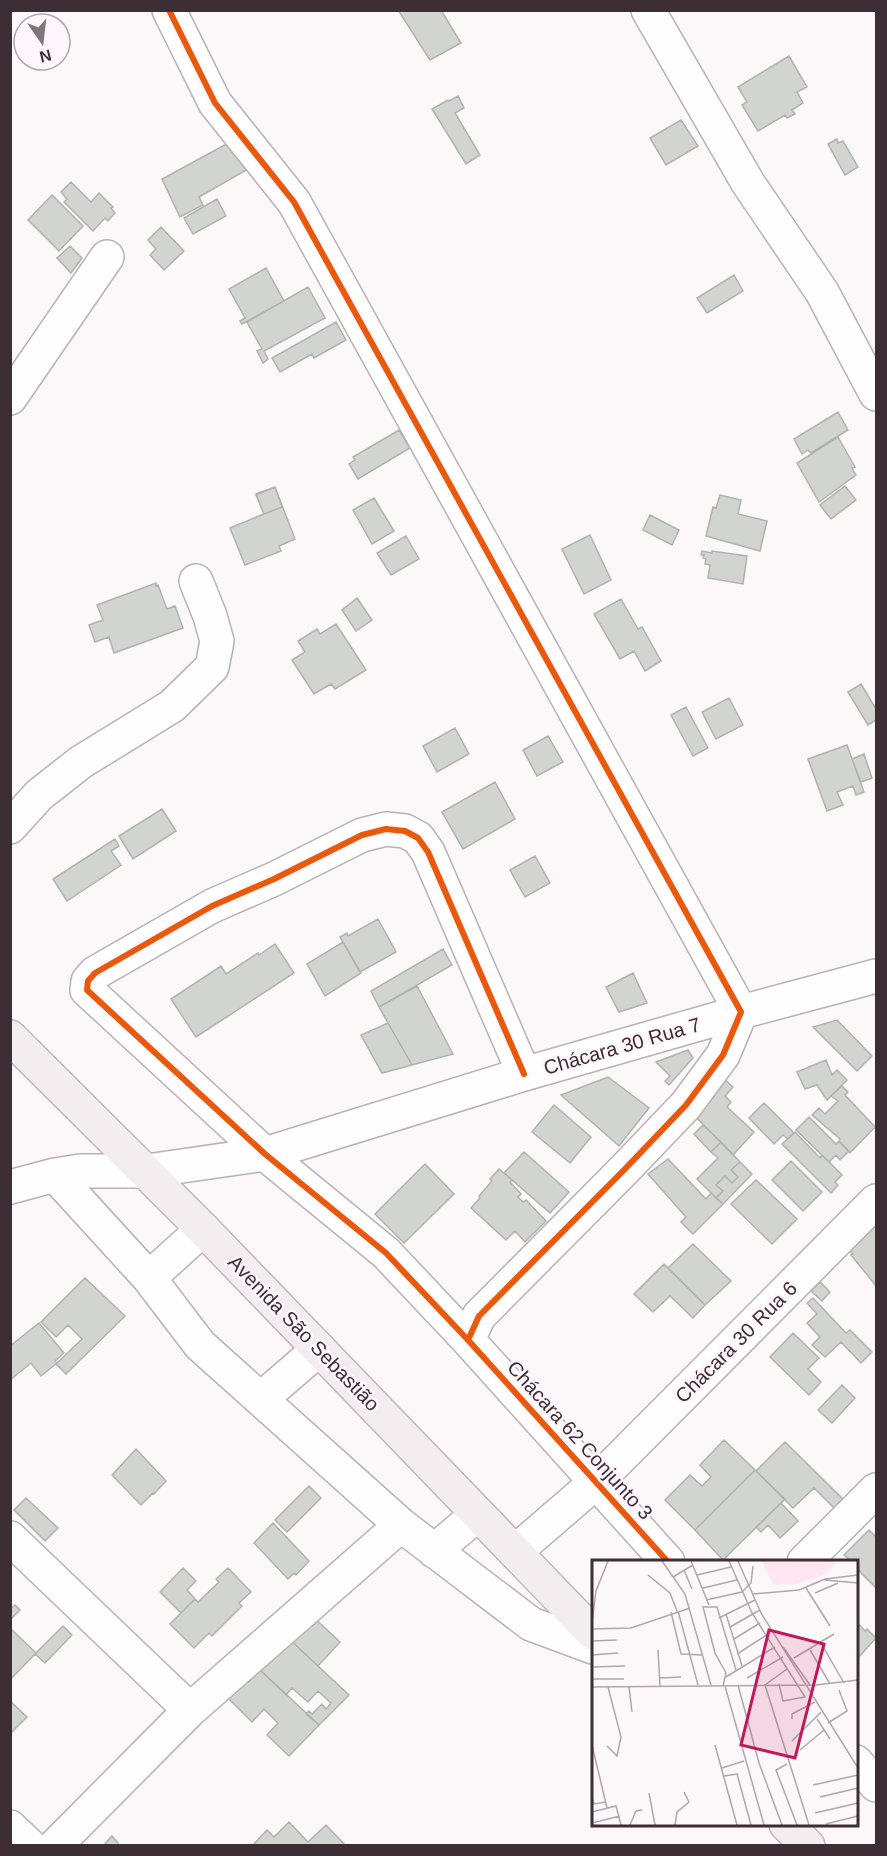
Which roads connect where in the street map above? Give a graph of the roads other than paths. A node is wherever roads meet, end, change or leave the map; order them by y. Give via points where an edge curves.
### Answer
1 (169, 10) edge
2 (648, 10) edge
3 (107, 257) dead end
4 (876, 394) edge
5 (10, 398) edge
6 (196, 581) dead end
7 (10, 827) edge
8 (876, 976) edge
9 (741, 1012) junction
10 (10, 1037) edge
11 (524, 1074) junction
12 (265, 1154) junction
13 (147, 1171) junction
14 (56, 1175) junction
15 (10, 1187) edge
16 (876, 1201) edge
17 (203, 1229) junction
18 (149, 1278) junction
19 (468, 1340) junction
20 (319, 1349) junction
21 (261, 1399) junction
22 (596, 1482) junction
23 (876, 1490) edge
24 (478, 1514) junction
25 (401, 1525) junction
26 (10, 1538) edge
27 (434, 1551) junction
28 (515, 1552) junction
29 (666, 1560) edge
30 (806, 1560) edge
31 (592, 1633) edge
32 (592, 1647) edge
33 (189, 1710) junction
34 (857, 1764) edge
35 (876, 1785) edge
36 (788, 1826) edge
37 (10, 1827) edge
38 (30, 1845) edge
39 (55, 1845) edge
40 (808, 1845) edge

1 - 9 street via 215,103 294,202
2 - 4 street via 748,183 822,292
3 - 5 street
6 - 7 street via 217,640 212,666 172,706 81,762 39,795
8 - 9 street, Chácara 30 Rua 7
9 - 11 street, Chácara 30 Rua 7
9 - 19 street via 723,1055 686,1105 479,1316
10 - 13 main road, Avenida São Sebastião
11 - 12 street, Chácara 30 Rua 7
11 - 12 street via 428,852 418,838 405,831 386,829 362,835 212,906 104,967 88,981 87,990
12 - 13 street, Chácara 30 Rua 7
12 - 19 street via 386,1253
13 - 14 street, Chácara 30 Rua 7
13 - 17 main road, Avenida São Sebastião
14 - 15 street, Chácara 30 Rua 7
14 - 18 street
16 - 22 street, Chácara 30 Rua 6
17 - 18 street
17 - 20 main road, Avenida São Sebastião
18 - 21 street via 200,1345
19 - 22 street, Chácara 62 Conjunto 3
20 - 21 street
20 - 24 main road, Avenida São Sebastião
21 - 25 street
22 - 28 street, Chácara 30 Rua 6
22 - 29 street, Chácara 62 Conjunto 3
23 - 30 street
24 - 27 street
24 - 28 main road, Avenida São Sebastião
25 - 27 street
25 - 33 street
26 - 33 street
27 - 32 street via 531,1624
28 - 31 main road, Avenida São Sebastião
33 - 39 street
34 - 35 street
36 - 40 main road
37 - 38 street

